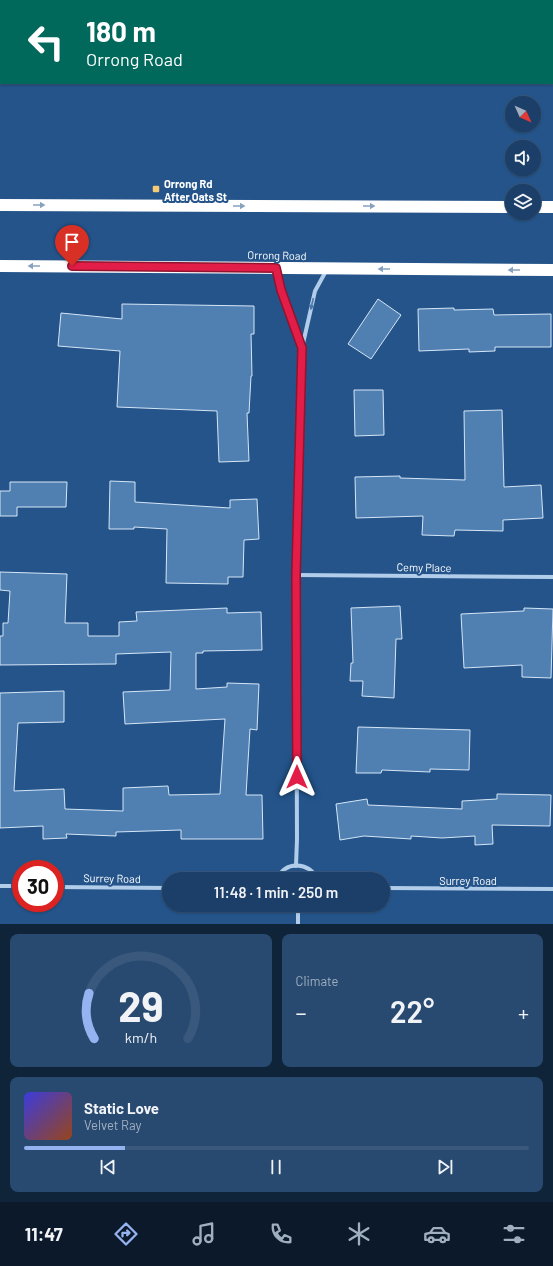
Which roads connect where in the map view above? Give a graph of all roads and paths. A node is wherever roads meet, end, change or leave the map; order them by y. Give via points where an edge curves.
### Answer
1 (0, 205) edge
2 (505, 207) edge
3 (541, 207) edge
4 (553, 207) edge
5 (0, 266) edge
6 (276, 268) junction
7 (327, 269) junction
8 (553, 270) edge
9 (302, 348) junction
10 (296, 575) junction
11 (553, 577) edge
12 (296, 866) junction
13 (282, 872) edge
14 (313, 872) edge
15 (0, 886) edge
16 (12, 886) edge
17 (64, 887) edge
18 (162, 888) edge
19 (390, 888) edge
20 (553, 889) edge
21 (298, 912) edge
22 (298, 924) edge

1 -> 2 highway
3 - 4 highway
6 -> 5 highway, Orrong Road
6 - 7 highway, Orrong Road
6 - 9 street via 281,290
8 -> 7 highway, Orrong Road
7 -> 9 street via 315,291
9 - 10 street
10 - 11 street, Cemy Place
10 - 12 street
12 - 13 street
12 - 14 street via 303,866
15 - 16 street
17 - 18 street, Surrey Road
19 - 20 street, Surrey Road
21 - 22 street

